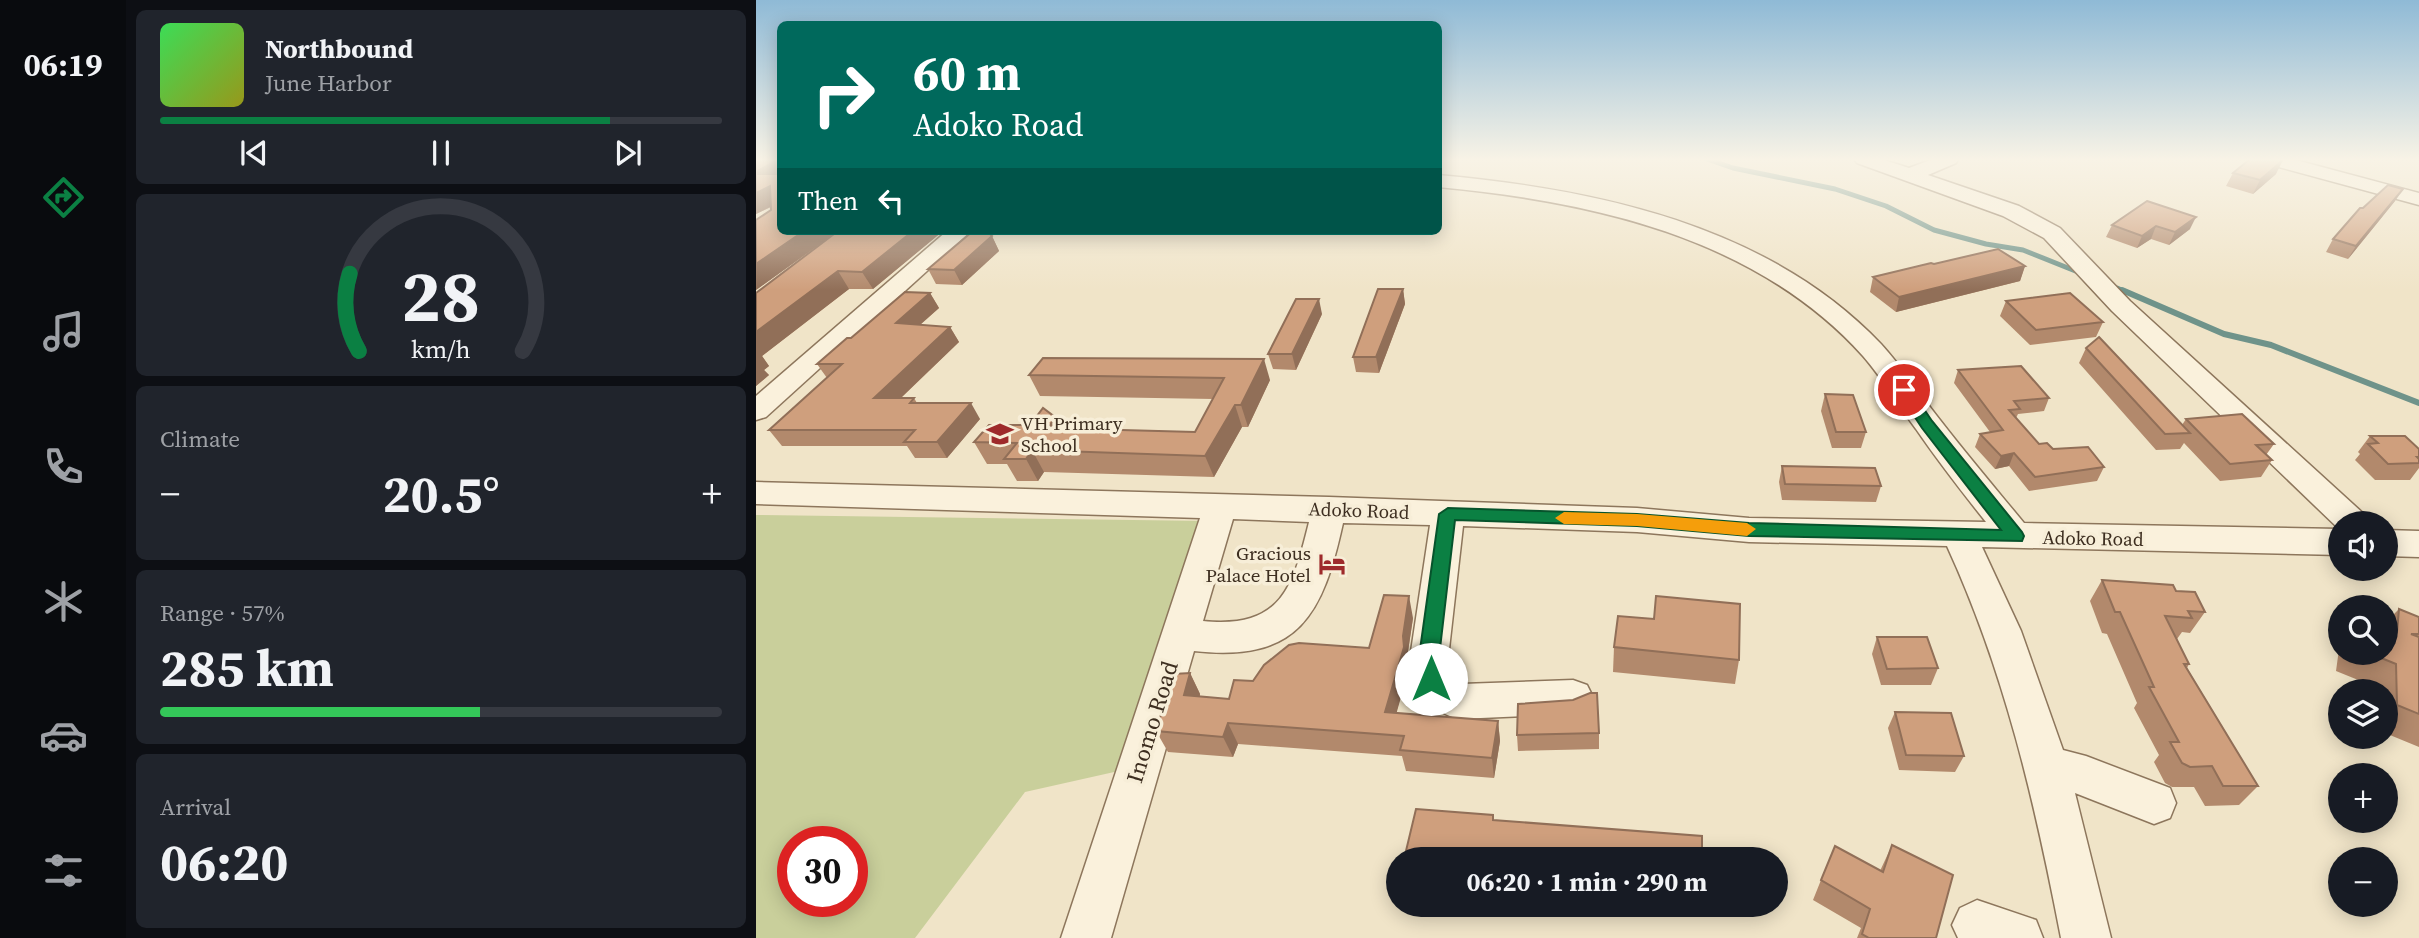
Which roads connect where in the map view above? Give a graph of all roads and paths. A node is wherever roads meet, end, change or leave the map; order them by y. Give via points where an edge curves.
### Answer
1 (1589, 203) edge
2 (1989, 203) edge
3 (955, 235) edge
4 (756, 411) edge
5 (756, 493) edge
6 (1220, 506) junction
7 (1329, 509) junction
8 (2340, 511) edge
9 (1448, 514) junction
10 (1959, 535) junction
11 (2015, 536) junction
12 (2328, 542) edge
13 (2398, 543) edge
14 (2419, 544) edge
15 (1179, 634) junction
16 (1573, 696) dead end
17 (2044, 765) junction
18 (2154, 803) dead end
19 (1086, 938) edge
20 (2086, 938) edge

1 - 11 street via 1698,236 1746,257 1829,311 1881,360
2 - 8 street via 2052,233 2121,306
3 - 4 street
5 - 6 street, Adoko Road
6 - 7 street, Adoko Road
6 - 15 street, Inomo Road
7 - 9 street, Adoko Road
7 - 15 street via 1301,605 1272,629 1232,638
9 - 10 street, Adoko Road via 1637,520 1749,530
9 - 16 street via 1429,657 1431,679 1441,694 1458,702
10 - 11 street, Adoko Road
10 - 17 street via 1983,581
11 - 12 street, Adoko Road
13 - 14 street
15 - 19 street, Inomo Road
17 - 18 street
17 - 20 street via 2069,853

